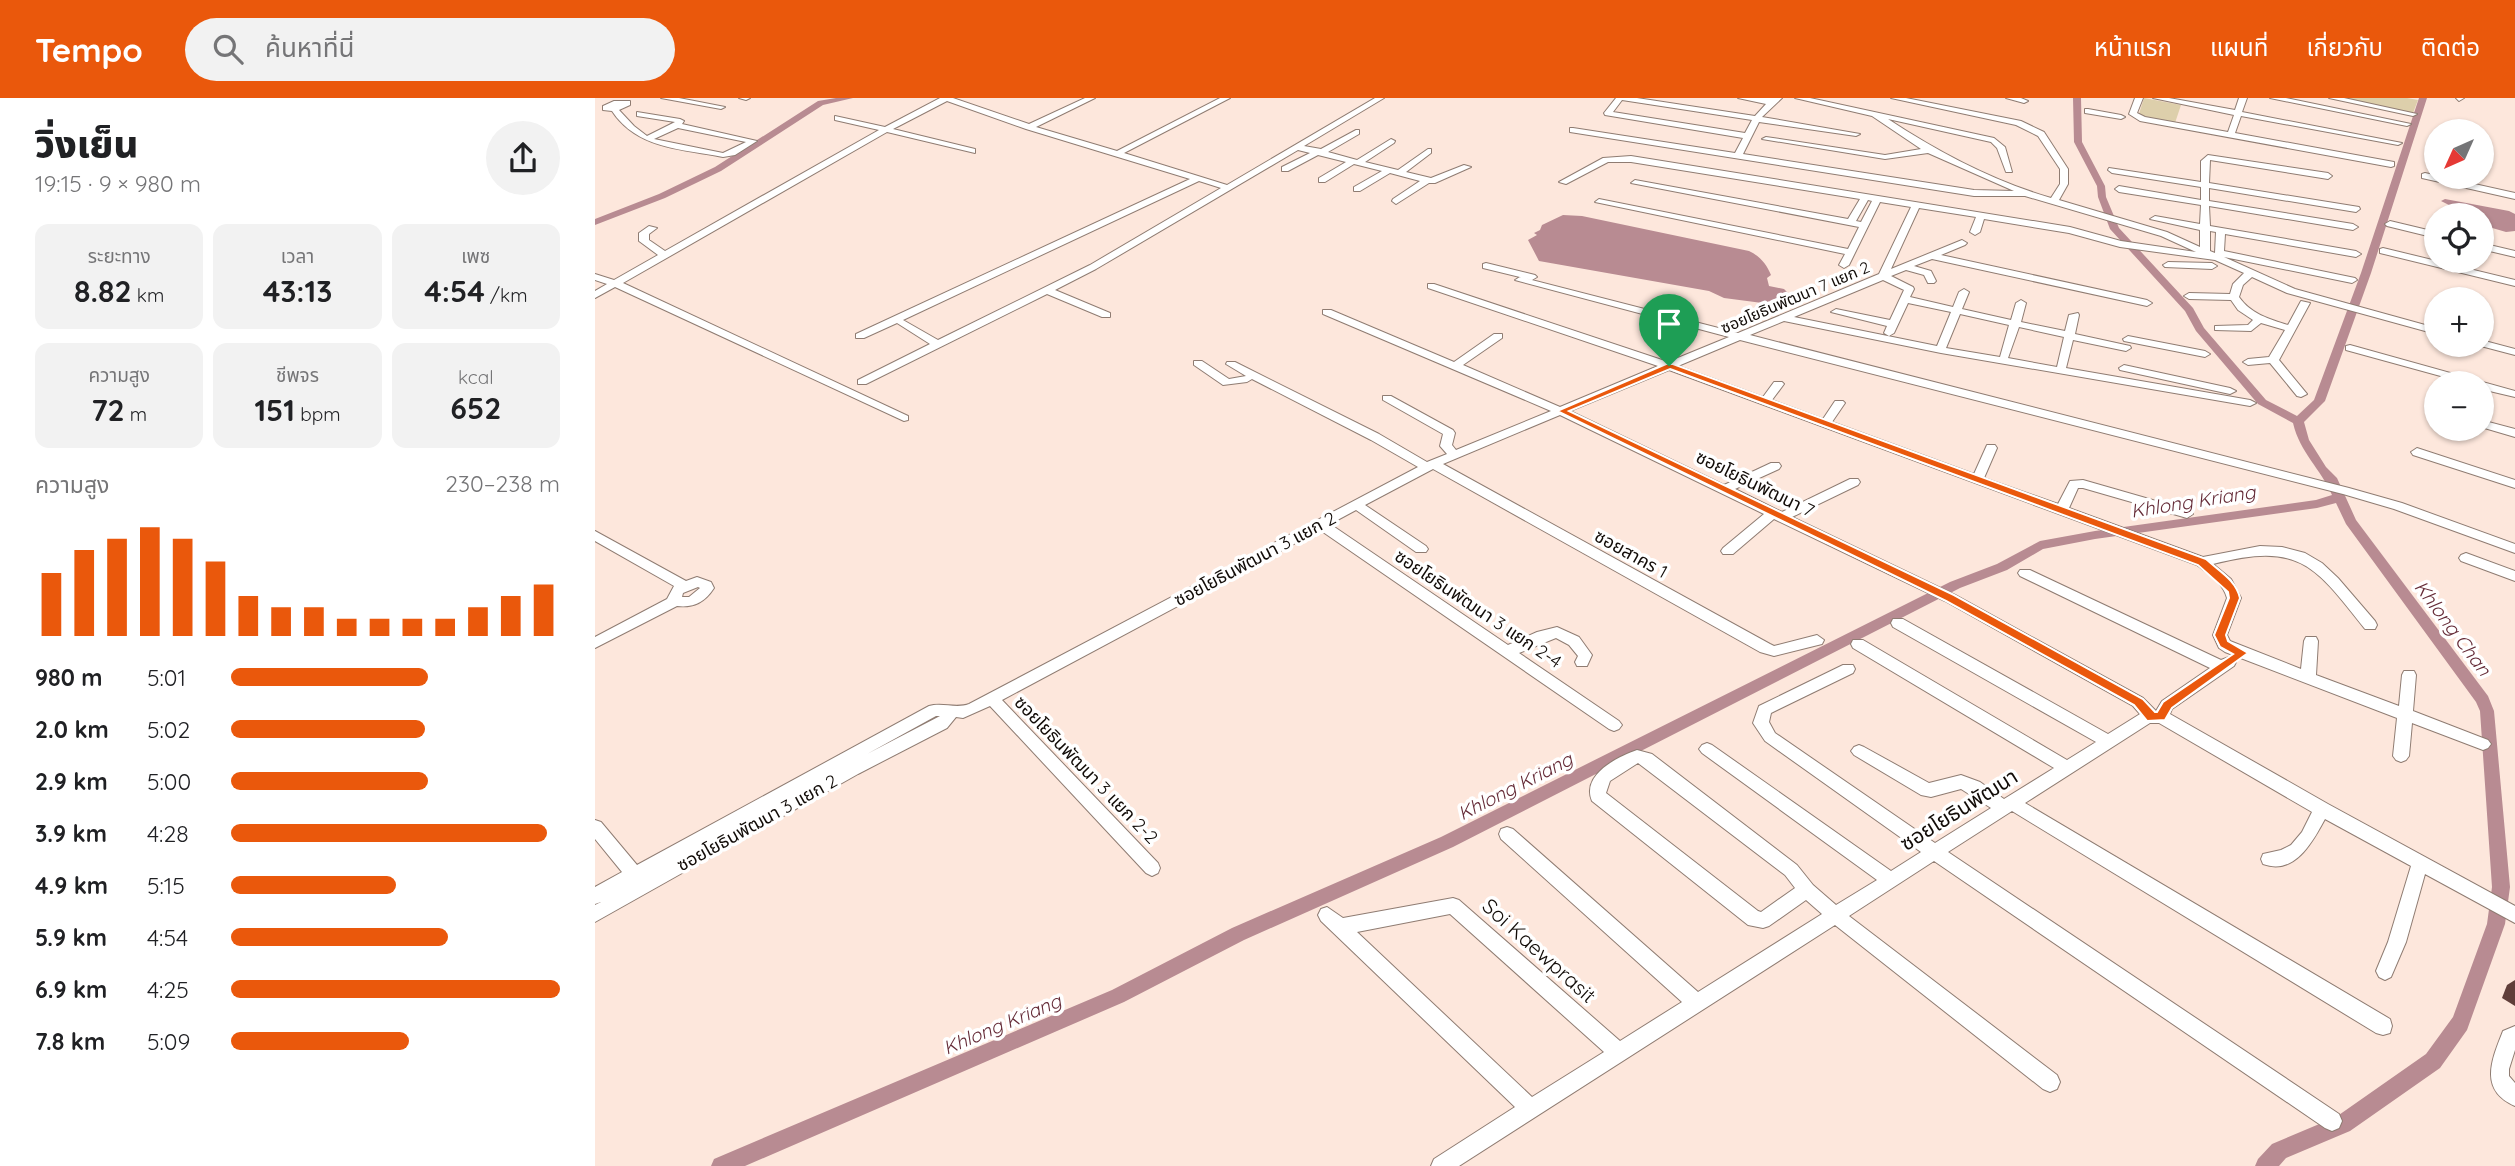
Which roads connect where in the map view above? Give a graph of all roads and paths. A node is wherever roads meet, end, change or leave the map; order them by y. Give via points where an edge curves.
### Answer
1 (666, 98) edge
2 (1091, 98) edge
3 (1226, 98) edge
4 (1380, 98) edge
5 (1621, 98) edge
6 (1742, 98) edge
7 (1799, 98) edge
8 (1895, 98) edge
9 (2010, 98) edge
10 (2085, 98) edge
11 (2140, 98) edge
12 (2157, 98) edge
13 (2243, 98) edge
14 (2274, 98) edge
15 (2333, 98) edge
16 (1774, 100) edge
17 (629, 101) dead end
18 (2024, 101) dead end
19 (610, 104) edge
20 (721, 107) dead end
21 (2088, 111) junction
22 (2237, 113) junction
23 (640, 114) dead end
24 (1874, 114) junction
25 (2413, 114) dead end
26 (1759, 117) junction
27 (2121, 117) dead end
28 (838, 118) dead end
29 (2087, 121) dead end
30 (2407, 124) dead end
31 (677, 125) junction
32 (1029, 127) junction
33 (887, 128) junction
34 (1573, 130) dead end
35 (1356, 132) dead end
36 (1856, 134) dead end
37 (2231, 135) junction
38 (1748, 136) junction
39 (647, 139) junction
40 (1766, 139) dead end
41 (1391, 141) dead end
42 (2398, 143) dead end
43 (1300, 145) junction
44 (1929, 150) junction
45 (972, 151) dead end
46 (1319, 151) junction
47 (1428, 151) dead end
48 (1119, 153) junction
49 (1738, 155) junction
50 (1356, 161) junction
51 (2391, 164) dead end
52 (1467, 167) dead end
53 (1285, 169) dead end
54 (2009, 170) dead end
55 (2112, 170) dead end
56 (1394, 171) junction
57 (2328, 176) dead end
58 (1199, 178) junction
59 (1322, 180) dead end
60 (1427, 180) junction
61 (1563, 182) dead end
62 (1635, 183) dead end
63 (2205, 185) junction
64 (1227, 187) junction
65 (2119, 188) dead end
66 (1357, 189) dead end
67 (2484, 189) edge
68 (2025, 193) junction
69 (1866, 196) junction
70 (2515, 196) edge
71 (1878, 198) junction
72 (1396, 201) dead end
73 (1666, 201) junction
74 (1599, 202) dead end
75 (2053, 202) junction
76 (2206, 203) junction
77 (1916, 205) junction
78 (2356, 209) dead end
79 (1981, 215) junction
80 (2155, 219) dead end
81 (1851, 222) junction
82 (2390, 224) dead end
83 (1864, 225) junction
84 (2206, 227) junction
85 (2353, 227) dead end
86 (652, 228) dead end
87 (2221, 230) junction
88 (1975, 232) dead end
89 (2424, 232) edge
90 (1962, 243) dead end
91 (2494, 249) edge
92 (2205, 251) junction
93 (2383, 251) dead end
94 (1850, 252) junction
95 (2356, 254) dead end
96 (2515, 254) edge
97 (665, 255) junction
98 (1931, 256) junction
99 (2219, 256) junction
100 (2424, 258) edge
101 (1844, 265) dead end
102 (2168, 265) dead end
103 (1486, 266) dead end
104 (1905, 267) junction
105 (2489, 273) edge
106 (1883, 276) junction
107 (2246, 276) junction
108 (595, 277) edge
109 (1520, 280) dead end
110 (2352, 280) dead end
111 (1931, 281) dead end
112 (614, 283) junction
113 (2515, 283) edge
114 (1431, 286) dead end
115 (1046, 290) junction
116 (1908, 290) junction
117 (1964, 292) dead end
118 (595, 295) edge
119 (2189, 296) dead end
120 (2234, 297) junction
121 (2021, 303) dead end
122 (2147, 303) dead end
123 (2305, 303) dead end
124 (1327, 312) dead end
125 (1836, 312) dead end
126 (1957, 312) junction
127 (1106, 315) dead end
128 (2074, 315) dead end
129 (1783, 319) junction
130 (2259, 319) junction
131 (902, 323) dead end
132 (2016, 324) junction
133 (2219, 328) dead end
134 (2424, 328) edge
135 (2291, 329) junction
136 (1749, 333) junction
137 (860, 336) dead end
138 (2069, 336) junction
139 (1498, 337) dead end
140 (1845, 338) dead end
141 (2128, 338) junction
142 (938, 344) junction
143 (1942, 346) dead end
144 (2494, 346) edge
145 (2350, 348) dead end
146 (2515, 352) edge
147 (2205, 354) dead end
148 (2005, 356) dead end
149 (2273, 360) junction
150 (2248, 362) dead end
151 (1198, 363) dead end
152 (1231, 364) dead end
153 (1456, 365) junction
154 (1669, 366) junction
155 (2062, 366) dead end
156 (2432, 371) edge
157 (1248, 379) dead end
158 (862, 382) dead end
159 (1778, 384) dead end
160 (2494, 388) edge
161 (2301, 394) dead end
162 (2515, 394) edge
163 (1387, 398) dead end
164 (1765, 401) junction
165 (1839, 403) dead end
166 (1561, 411) junction
167 (904, 418) dead end
168 (1826, 423) junction
169 (2494, 427) edge
170 (2515, 433) edge
171 (1991, 448) dead end
172 (2417, 452) dead end
173 (1454, 456) junction
174 (1430, 466) junction
175 (1775, 466) dead end
176 (1978, 478) junction
177 (1854, 482) dead end
178 (2515, 484) edge
179 (1723, 490) junction
180 (1356, 504) junction
181 (2062, 509) junction
182 (2187, 514) dead end
183 (1776, 516) junction
184 (1320, 524) junction
185 (595, 535) edge
186 (1422, 549) dead end
187 (2515, 549) edge
188 (1728, 551) dead end
189 (2466, 558) dead end
190 (2202, 562) junction
191 (2025, 573) dead end
192 (2515, 576) edge
193 (684, 586) junction
194 (676, 601) junction
195 (1898, 623) dead end
196 (2370, 625) dead end
197 (1817, 640) dead end
198 (2311, 640) dead end
199 (595, 643) edge
200 (1858, 644) dead end
201 (1507, 652) junction
202 (2242, 653) junction
203 (1582, 662) dead end
204 (2222, 667) junction
205 (1848, 669) dead end
206 (2409, 675) dead end
207 (2308, 678) junction
208 (992, 699) junction
209 (2405, 715) junction
210 (2156, 717) junction
211 (1613, 725) dead end
212 (2109, 742) junction
213 (2483, 744) dead end
214 (1707, 749) dead end
215 (1859, 751) dead end
216 (2401, 756) dead end
217 (2068, 768) junction
218 (2008, 806) junction
219 (2322, 809) junction
220 (595, 827) edge
221 (1507, 834) dead end
222 (1934, 852) junction
223 (2269, 859) dead end
224 (2420, 864) junction
225 (1152, 867) dead end
226 (1891, 880) junction
227 (640, 881) junction
228 (1807, 890) junction
229 (595, 896) edge
230 (595, 914) edge
231 (1835, 915) junction
232 (2515, 915) edge
233 (2385, 971) dead end
234 (1696, 1003) junction
235 (2383, 1026) dead end
236 (2515, 1035) edge
237 (1618, 1051) junction
238 (2050, 1082) dead end
239 (2515, 1096) edge
240 (1531, 1109) junction
241 (2332, 1121) dead end
242 (1441, 1166) edge

1 - 20 street
2 - 32 street
3 - 48 street
4 - 43 street
5 - 26 street
5 - 38 street via 1608,113
6 - 16 street
7 - 24 street
8 - 75 street via 2036,130 2065,174
9 - 18 street
10 - 21 street
11 - 37 street via 2135,117
12 - 22 street
13 - 22 street
14 - 30 street
15 - 25 street
16 - 26 street
17 - 19 street via 626,106
19 - 39 street
21 - 27 street
21 - 29 street
22 - 37 street
22 - 42 street
23 - 31 street via 680,121
24 - 44 street
24 - 54 street via 1994,140
26 - 36 street
26 - 38 street
28 - 33 street
31 - 39 street
31 - 39 street via 753,141 723,155
32 - 33 street via 946,98
32 - 48 street
33 - 45 street
33 - 97 street
34 - 49 street
35 - 46 street
37 - 51 street
38 - 49 street
40 - 44 street via 1885,157
41 - 50 street
43 - 46 street
43 - 64 street
44 - 68 street
46 - 50 street
46 - 53 street
47 - 56 street
48 - 58 street
49 - 68 street via 1974,193
50 - 56 street
50 - 59 street
52 - 60 street via 1437,181
55 - 63 street
56 - 60 street
56 - 66 street
57 - 63 street via 2211,156 2205,161
58 - 64 street
58 - 137 street
60 - 72 street
61 - 69 street via 1619,158
62 - 73 street
63 - 76 street
63 - 78 street
64 - 115 street
65 - 76 street
67 - 70 street
68 - 75 street
69 - 71 street
69 - 81 street
71 - 77 street
71 - 83 street
73 - 74 street
73 - 81 street
73 - 94 street
75 - 92 street
76 - 84 street
76 - 85 street
77 - 79 street
77 - 106 street
79 - 88 street
79 - 99 street via 2141,248
80 - 84 street
81 - 83 street
82 - 89 street
83 - 94 street
84 - 87 street
84 - 92 street
86 - 97 street via 644,233 644,242
87 - 95 street
87 - 99 street
90 - 98 street, ซอยโยธินพัฒนา 7 แยก 2
91 - 96 street
92 - 99 street
93 - 100 street
94 - 101 street
97 - 112 street
98 - 104 street, ซอยโยธินพัฒนา 7 แยก 2
98 - 122 street
99 - 107 street
99 - 110 street
102 - 107 street via 2213,266
103 - 136 street
104 - 106 street, ซอยโยธินพัฒนา 7 แยก 2
104 - 111 street via 1928,273
105 - 113 street
106 - 116 street
106 - 129 street, ซอยโยธินพัฒนา 7 แยก 2
107 - 120 street
107 - 134 street
108 - 112 street
109 - 136 street
112 - 118 street
112 - 167 street
114 - 154 street
115 - 127 street
115 - 142 street
116 - 125 street via 1891,329
116 - 126 street
117 - 126 street
119 - 120 street
120 - 130 street
121 - 132 street
123 - 135 street
124 - 153 street, ซอยโยธินพัฒนา 7
126 - 132 street
126 - 143 street
128 - 138 street
129 - 136 street, ซอยโยธินพัฒนา 7 แยก 2
129 - 140 street
129 - 141 street via 1941,350 2246,398 2123,373
130 - 133 street via 2251,328
130 - 135 street
131 - 142 street
132 - 138 street
132 - 148 street
135 - 149 street
136 - 154 street, ซอยโยธินพัฒนา 7 แยก 2
136 - 187 street via 2345,491
138 - 141 street
138 - 155 street
139 - 153 street
141 - 147 street
142 - 158 street
144 - 146 street
145 - 156 street
149 - 150 street
149 - 161 street
151 - 157 street via 1227,383
152 - 174 street, ซอยสาคร 1
153 - 166 street, ซอยโยธินพัฒนา 7
154 - 164 street
154 - 166 street, ซอยโยธินพัฒนา 7 แยก 2
159 - 164 street
160 - 162 street
163 - 173 street via 1449,433 1446,446
164 - 168 street
165 - 168 street
166 - 173 street, ซอยโยธินพัฒนา 3 แยก 2
166 - 179 street, ซอยโยธินพัฒนา 7
168 - 176 street
169 - 170 street
171 - 176 street
172 - 178 street
173 - 174 street, ซอยโยธินพัฒนา 3 แยก 2
174 - 180 street, ซอยโยธินพัฒนา 3 แยก 2
174 - 197 street, ซอยสาคร 1 via 1765,648 1774,651
175 - 179 street
176 - 181 street
177 - 183 street
179 - 183 street, ซอยโยธินพัฒนา 7
180 - 184 street, ซอยโยธินพัฒนา 3 แยก 2
180 - 186 street
181 - 182 street via 2070,488 2083,484
181 - 190 street
183 - 188 street
183 - 210 street, ซอยโยธินพัฒนา 7 via 1950,598 2138,702
184 - 201 street, ซอยโยธินพัฒนา 3 แยก 2-4
184 - 208 street, ซอยโยธินพัฒนา 3 แยก 2
185 - 193 street
189 - 192 street
190 - 196 street via 2231,554 2294,554 2333,577
190 - 202 street via 2233,592 2220,635 2224,644
191 - 204 street
193 - 194 street via 674,594
193 - 194 street via 697,582 707,588 694,600
194 - 199 street
195 - 212 street
198 - 207 street
200 - 217 street
201 - 203 street via 1557,632 1582,649
201 - 211 street, ซอยโยธินพัฒนา 3 แยก 2-4
202 - 204 street, ซอยโยธินพัฒนา
202 - 207 street
204 - 210 street, ซอยโยธินพัฒนา
205 - 222 street via 1772,704 1764,710 1761,723 1770,737
206 - 209 street
207 - 209 street
208 - 225 street, ซอยโยธินพัฒนา 3 แยก 2-2
208 - 227 street, ซอยโยธินพัฒนา 3 แยก 2 via 963,712 953,711 942,724
209 - 213 street
209 - 216 street
210 - 212 street, ซอยโยธินพัฒนา via 2136,722
210 - 219 street
212 - 217 street, ซอยโยธินพัฒนา
214 - 226 street
215 - 218 street via 1927,790 1963,783
217 - 218 street, ซอยโยธินพัฒนา
218 - 222 street, ซอยโยธินพัฒนา
218 - 235 street
219 - 223 street via 2296,852 2288,858
219 - 224 street
220 - 227 street
221 - 234 street
222 - 226 street, ซอยโยธินพัฒนา
222 - 241 street
224 - 232 street
224 - 233 street
226 - 231 street, ซอยโยธินพัฒนา
227 - 229 street, ซอยโยธินพัฒนา 3 แยก 2
227 - 230 street, ซอยโยธินพัฒนา 3 แยก 2
228 - 228 street via 1791,870 1641,756 1600,779 1598,796 1755,919 1763,920
228 - 231 street
231 - 234 street, ซอยโยธินพัฒนา
231 - 238 street
234 - 237 street, ซอยโยธินพัฒนา
236 - 239 street via 2498,1073 2500,1083
237 - 240 street, ซอยโยธินพัฒนา
237 - 240 street, Soi Kaewprasit via 1453,906 1334,921
240 - 242 street, ซอยโยธินพัฒนา

